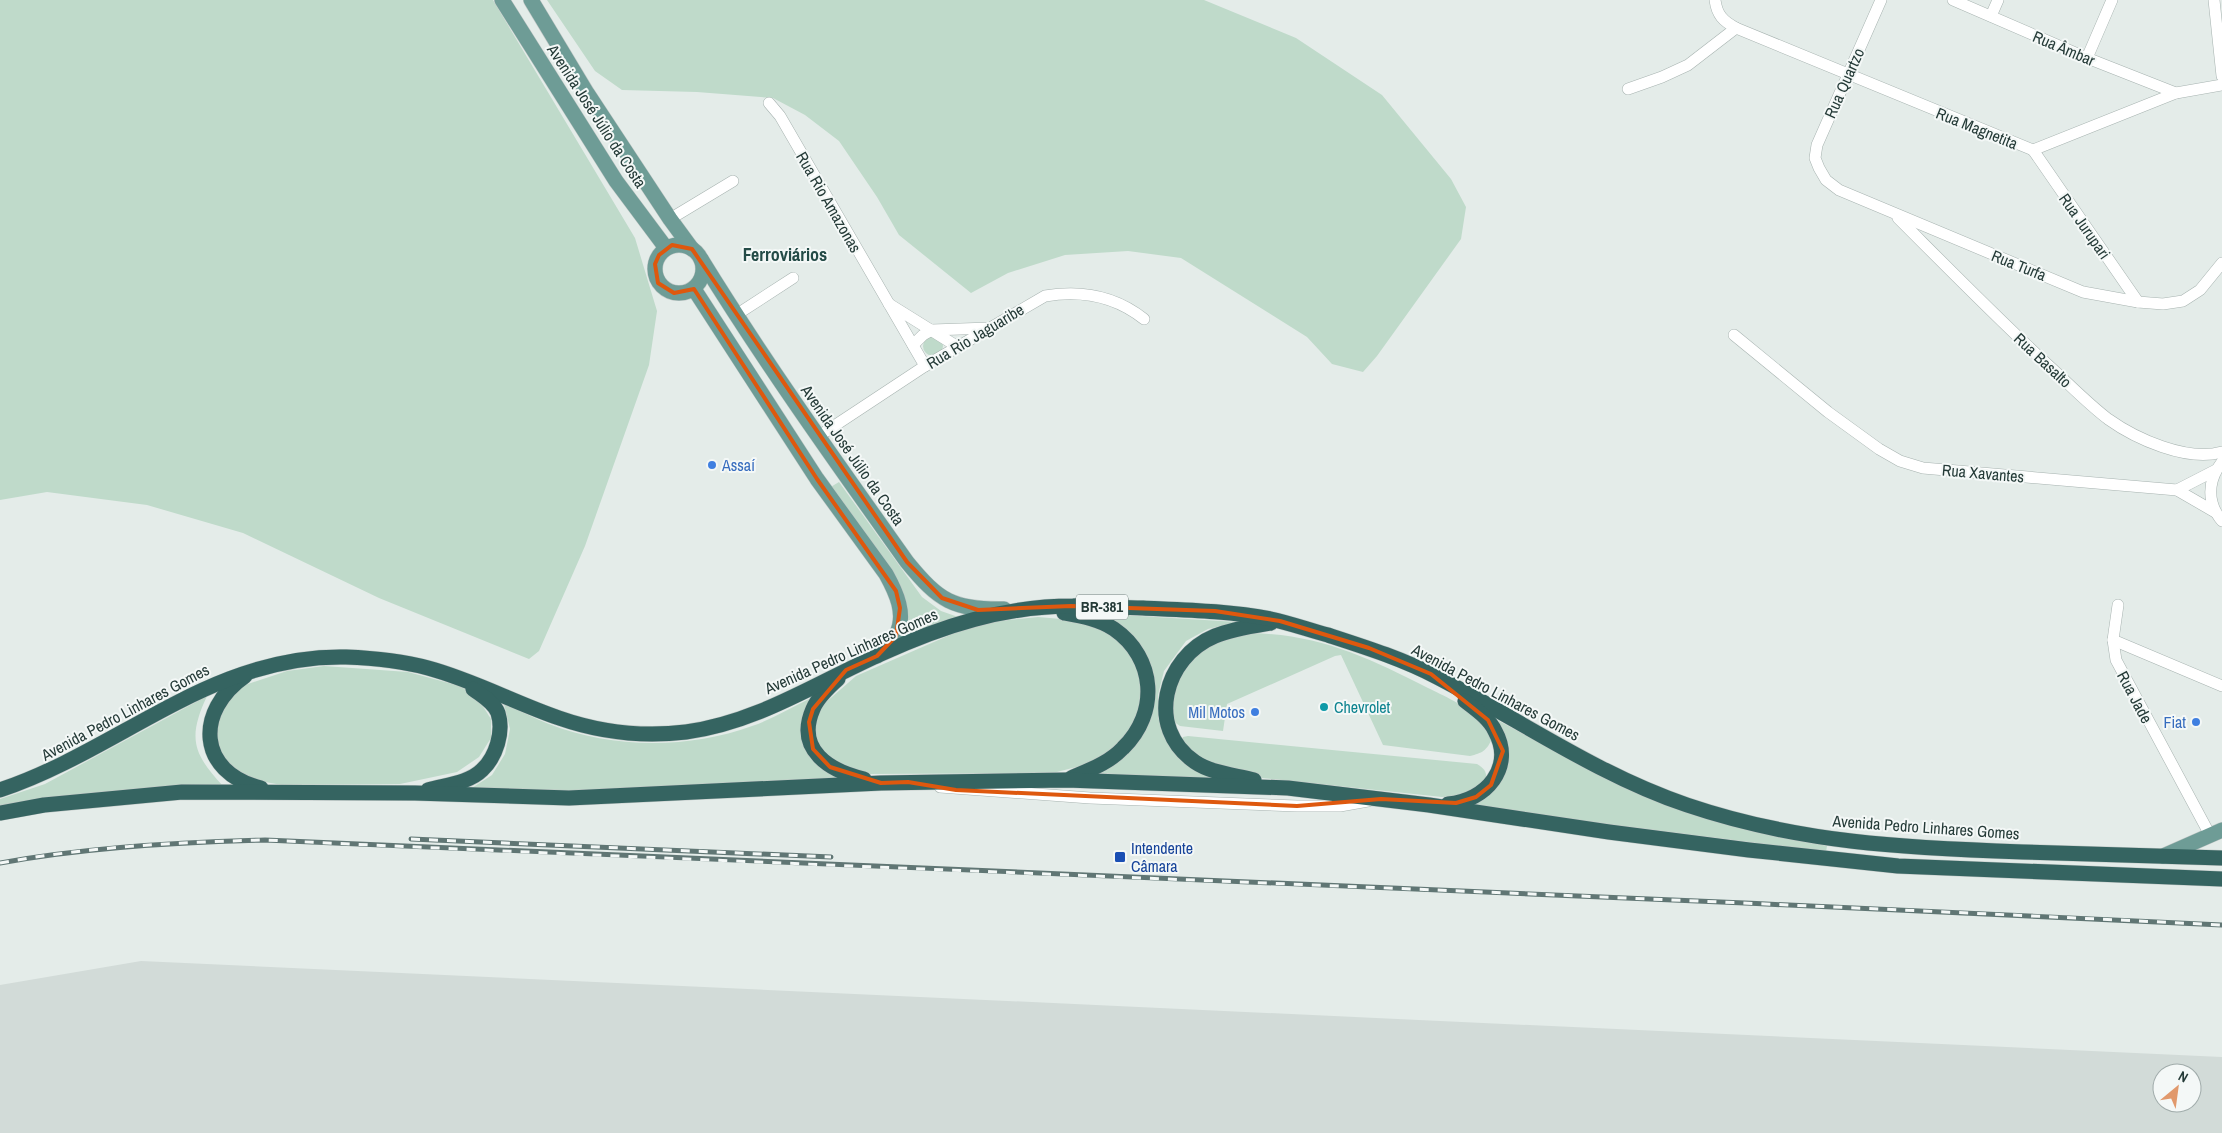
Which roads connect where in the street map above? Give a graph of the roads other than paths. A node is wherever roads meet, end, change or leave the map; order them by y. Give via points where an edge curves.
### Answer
1 (502, 0) edge
2 (531, 0) edge
3 (1715, 0) edge
4 (1881, 0) edge
5 (1953, 0) edge
6 (1998, 0) edge
7 (2112, 0) edge
8 (2214, 0) edge
9 (1991, 16) junction
10 (1736, 28) junction
11 (2087, 58) junction
12 (1847, 75) junction
13 (2222, 76) edge
14 (2222, 85) edge
15 (1628, 88) dead end
16 (2176, 93) junction
17 (769, 103) dead end
18 (2033, 150) junction
19 (1819, 168) joint
20 (733, 181) dead end
21 (1894, 214) junction
22 (670, 219) junction
23 (666, 248) junction
24 (697, 254) junction
25 (2222, 263) edge
26 (793, 278) dead end
27 (694, 288) junction
28 (2138, 302) junction
29 (887, 303) junction
30 (736, 315) junction
31 (1144, 319) dead end
32 (991, 328) junction
33 (932, 330) junction
34 (1734, 335) dead end
35 (913, 345) junction
36 (958, 347) junction
37 (925, 366) junction
38 (818, 436) junction
39 (2222, 452) edge
40 (837, 463) junction
41 (2219, 466) edge
42 (816, 479) junction
43 (2177, 490) junction
44 (2219, 517) edge
45 (2118, 605) dead end
46 (1018, 609) junction
47 (1280, 621) junction
48 (2113, 640) junction
49 (876, 656) junction
50 (254, 670) junction
51 (846, 670) junction
52 (1431, 674) junction
53 (455, 676) junction
54 (2222, 686) edge
55 (1067, 780) junction
56 (908, 782) junction
57 (881, 783) junction
58 (1288, 788) junction
59 (0, 790) edge
60 (280, 793) junction
61 (414, 793) junction
62 (1381, 799) junction
63 (1429, 805) junction
64 (0, 813) edge
65 (2216, 832) edge
66 (2164, 856) junction
67 (2222, 858) edge
68 (2222, 878) edge

1 - 23 main road, Avenida José Júlio da Costa via 616,181
2 - 22 main road, Avenida José Júlio da Costa via 587,93
3 - 10 street, Rua Magnetita via 1723,21
4 - 12 street, Rua Quartzo
5 - 9 street, Rua Âmbar
6 - 9 street
7 - 11 street
8 - 13 street
9 - 11 street, Rua Âmbar
10 - 12 street, Rua Magnetita
10 - 15 street via 1688,65 1662,78
11 - 16 street, Rua Âmbar
12 - 18 street, Rua Magnetita
12 - 19 street, Rua Quartzo via 1817,145
14 - 16 street, Rua Magnetita
16 - 18 street, Rua Magnetita
17 - 29 street, Rua Rio Amazonas via 780,116
18 - 28 street, Rua Jurupari
19 - 21 street, Rua Turfa via 1826,180 1839,190
20 - 22 street
21 - 28 street, Rua Turfa via 2083,292
21 - 39 street, Rua Basalto via 2027,345 2109,419 2142,438 2175,451 2198,454
22 - 24 main road, Avenida José Júlio da Costa
23 - 24 main road via 679,244
23 - 27 main road via 655,264 658,283 674,293 685,293
24 - 27 main road via 703,275
24 - 30 main road, Avenida José Júlio da Costa
25 - 28 street, Rua Turfa via 2200,290 2183,301 2162,304
26 - 30 street
27 - 42 main road
29 - 33 street, Rua Rio Amazonas
29 - 35 street, Rua Rio Amazonas
30 - 38 main road, Avenida José Júlio da Costa
31 - 32 street, Rua Rio Jaguaribe via 1129,307 1108,298 1060,293 1044,296
32 - 33 street
32 - 36 street, Rua Rio Jaguaribe
33 - 35 street
33 - 36 street, Rua Rio Amazonas
34 - 43 street, Rua Xavantes via 1828,412 1900,461 1923,468
35 - 37 street, Rua Rio Amazonas
36 - 37 street, Rua Rio Jaguaribe
37 - 38 street, Rua Rio Jaguaribe
38 - 40 main road, Avenida José Júlio da Costa
40 - 42 main road via 834,477
40 - 46 main road, Avenida José Júlio da Costa via 907,562 936,593 969,608
41 - 43 street
41 - 44 street, Rua Xavantes via 2210,490 2210,502
42 - 49 main road via 896,591 900,608 899,627 896,636
43 - 44 street, Rua Xavantes
45 - 48 street, Rua Jade
46 - 47 highway, Avenida Pedro Linhares Gomes / BR-381 via 1071,606 1215,611
46 - 49 highway, Avenida Pedro Linhares Gomes / BR-381 via 961,622
46 - 55 highway via 1088,618 1114,629 1133,646 1145,667 1149,693 1136,733 1108,761
47 - 52 highway, Avenida Pedro Linhares Gomes / BR-381 via 1369,648
47 - 58 highway via 1214,636 1192,650 1176,667 1167,688 1165,706 1172,736 1180,750 1196,763
48 - 54 street
48 - 65 street, Rua Jade via 2123,676
49 - 51 highway, Avenida Pedro Linhares Gomes / BR-381
50 - 53 highway, Avenida Pedro Linhares Gomes / BR-381 via 318,658 346,657 406,664
50 - 59 highway, Avenida Pedro Linhares Gomes / BR-381 via 192,693 64,765
50 - 60 highway via 225,694 215,708 209,734 212,752 228,773 243,783
51 - 53 highway, Avenida Pedro Linhares Gomes / BR-381 via 740,720 684,732 651,734 586,727
51 - 57 highway via 813,709 809,722 813,749 830,767 847,775
52 - 63 highway via 1488,720 1503,751 1491,786 1476,797 1456,803
52 - 66 highway, Avenida Pedro Linhares Gomes / BR-381 via 1630,782 1684,804 1744,822 1871,845
53 - 61 highway via 489,701 498,712 498,742 482,771 469,778
55 - 56 highway
55 - 58 highway
56 - 57 highway
56 - 62 street via 956,790 1080,798 1297,806 1340,806
57 - 61 highway via 569,798
58 - 62 highway
60 - 61 highway
60 - 64 highway via 182,792 54,804
62 - 63 highway
63 - 68 highway via 1609,832 1889,865
65 - 66 main road
66 - 67 highway, Avenida Pedro Linhares Gomes / BR-381

